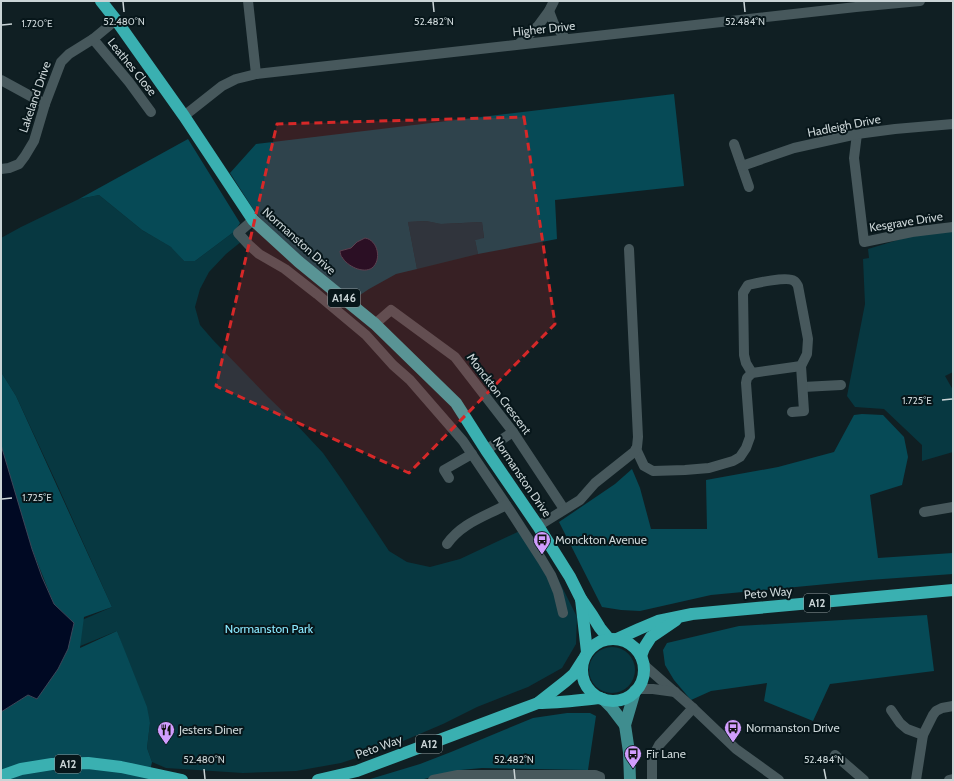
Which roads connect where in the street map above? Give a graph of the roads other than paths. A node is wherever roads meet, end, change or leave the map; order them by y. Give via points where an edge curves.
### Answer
1 (101, 1) edge
2 (248, 1) edge
3 (554, 1) edge
4 (920, 1) edge
5 (856, 4) edge
6 (549, 11) junction
7 (116, 20) junction
8 (93, 40) junction
9 (566, 40) junction
10 (519, 44) junction
11 (256, 74) junction
12 (1, 80) edge
13 (45, 104) junction
14 (151, 112) dead end
15 (184, 116) junction
16 (953, 124) edge
17 (857, 134) junction
18 (734, 144) dead end
19 (742, 166) junction
20 (1, 168) edge
21 (749, 187) dead end
22 (253, 220) junction
23 (953, 227) edge
24 (629, 249) dead end
25 (375, 324) junction
26 (801, 366) junction
27 (752, 372) junction
28 (841, 385) dead end
29 (803, 387) junction
30 (792, 412) dead end
31 (470, 425) junction
32 (513, 432) junction
33 (457, 434) junction
34 (636, 449) junction
35 (486, 450) junction
36 (472, 454) junction
37 (449, 478) dead end
38 (506, 505) junction
39 (953, 506) edge
40 (564, 509) junction
41 (924, 512) dead end
42 (538, 526) junction
43 (447, 544) dead end
44 (953, 590) edge
45 (581, 599) junction
46 (563, 613) dead end
47 (680, 617) junction
48 (613, 639) junction
49 (585, 656) junction
50 (642, 661) junction
51 (636, 690) junction
52 (675, 692) junction
53 (602, 698) junction
54 (538, 703) junction
55 (953, 706) edge
56 (693, 708) junction
57 (891, 710) dead end
58 (626, 725) junction
59 (923, 735) junction
60 (834, 755) dead end
61 (1, 776) edge
62 (598, 778) edge
63 (953, 779) edge
64 (182, 780) edge
65 (318, 780) edge
66 (433, 780) edge
67 (630, 780) edge
68 (652, 780) edge
69 (779, 780) edge
70 (864, 780) edge
71 (916, 780) edge
72 (949, 780) edge

1 - 7 highway, Normanston Drive / A146
2 - 11 street
3 - 6 street
4 - 5 street, Higher Drive
5 - 9 street, Higher Drive
6 - 9 street via 554,24
6 - 10 street
7 - 8 street, Lakeland Drive
7 - 15 highway, Normanston Drive / A146
8 - 13 street, Lakeland Drive via 69,54 61,62
8 - 14 street, Leathes Close
9 - 10 street, Higher Drive
10 - 11 street, Higher Drive
11 - 15 street, Higher Drive via 236,78 222,86
12 - 13 street
13 - 20 street, Lakeland Drive via 34,141 25,156 18,164
15 - 22 highway, Normanston Drive / A146
16 - 17 street, Hadleigh Drive
17 - 19 street, Hadleigh Drive via 794,148
17 - 23 street, Kesgrave Drive via 854,158 864,247 912,232
18 - 19 street
19 - 21 street
22 - 25 highway, Normanston Drive / A146 via 299,262
22 - 33 street via 238,233 249,245 259,254 285,268 366,335
24 - 34 street via 638,437
25 - 31 highway, Normanston Drive / A146 via 456,403
25 - 32 street, Monckton Crescent via 391,310 455,357
26 - 27 street
26 - 27 street via 808,339 798,286 788,279 745,283 744,355
26 - 29 street
27 - 34 street via 746,383 750,437 740,457 709,468 653,471 644,466
28 - 29 street
29 - 30 street via 804,411
31 - 33 street
31 - 35 highway, Normanston Drive / A146
32 - 35 street
32 - 40 street, Monckton Crescent
33 - 36 street
34 - 40 street via 595,483 580,500
35 - 42 highway, Normanston Drive / A146
36 - 37 street via 444,470
36 - 38 street
38 - 43 street via 470,523 453,535
38 - 46 street via 551,575
39 - 41 street
40 - 42 street
42 - 45 highway, Normanston Drive / A146
44 - 47 highway, Peto Way / A12
45 - 48 highway, Normanston Drive / A146 via 600,628
45 - 49 highway, Normanston Drive / A146
47 - 48 highway, Peto Way / A12 via 658,621
47 - 50 highway, Peto Way / A12 via 651,637 644,648
48 - 49 highway via 596,643
48 - 50 highway via 631,644
49 - 53 highway via 582,669 586,686
49 - 54 highway, Peto Way / A12 via 574,674
50 - 51 highway via 644,674
50 - 52 street
51 - 52 street
51 - 53 highway via 620,700
51 - 58 main road
52 - 56 street
53 - 54 highway, Peto Way / A12
53 - 58 main road
54 - 65 highway, Peto Way / A12 via 357,770
55 - 59 street via 936,710
56 - 68 street via 659,745 652,758
56 - 69 street via 736,749
57 - 59 street via 907,729
58 - 67 main road
59 - 71 street
60 - 70 street
61 - 64 highway, A12 via 21,769 52,764 88,763
62 - 66 street via 458,775
63 - 72 street

